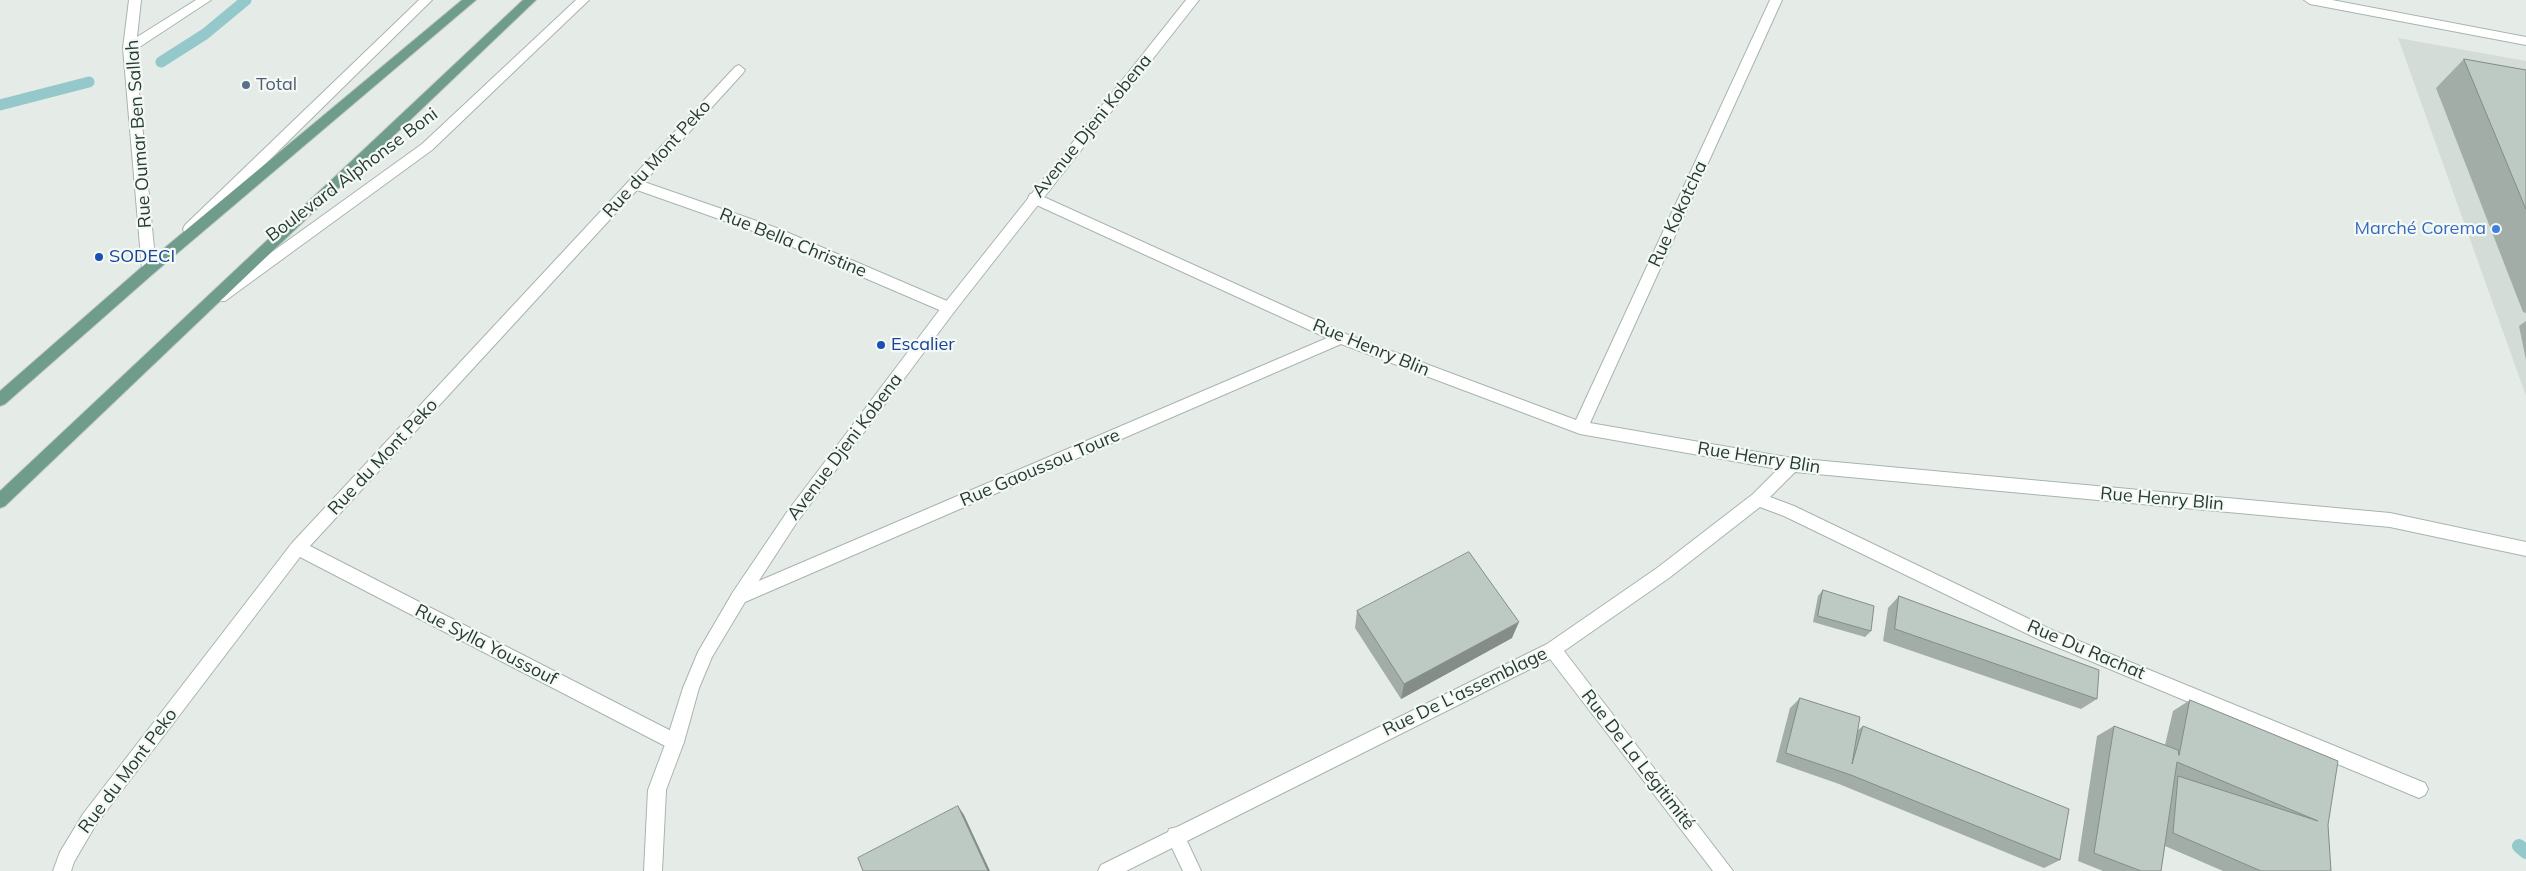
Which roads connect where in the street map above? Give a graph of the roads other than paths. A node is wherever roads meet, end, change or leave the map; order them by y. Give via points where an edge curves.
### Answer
1 (136, 0) edge
2 (205, 0) edge
3 (426, 0) edge
4 (470, 0) edge
5 (530, 0) edge
6 (583, 0) edge
7 (1193, 0) edge
8 (1776, 0) edge
9 (2310, 0) edge
10 (2526, 41) edge
11 (129, 48) junction
12 (739, 70) dead end
13 (635, 184) junction
14 (1035, 198) junction
15 (149, 269) junction
16 (949, 308) junction
17 (202, 310) junction
18 (1341, 338) junction
19 (0, 400) edge
20 (1580, 428) junction
21 (1792, 465) junction
22 (1758, 500) junction
23 (0, 501) edge
24 (298, 548) junction
25 (2526, 549) edge
26 (739, 597) junction
27 (1553, 649) junction
28 (675, 742) junction
29 (2419, 789) dead end
30 (1175, 836) junction
31 (62, 871) edge
32 (653, 871) edge
33 (1107, 871) edge
34 (1192, 871) edge
35 (1724, 871) edge

1 - 11 street, Rue Oumar Ben Sallah
2 - 11 street
3 - 15 street
4 - 15 main road
5 - 17 main road, Boulevard Alphonse Boni
6 - 17 street, Boulevard Alphonse Boni via 427,147
7 - 14 street, Avenue Djeni Kobena
8 - 20 street, Rue Kokotcha
9 - 10 street
11 - 15 street, Rue Oumar Ben Sallah
12 - 13 street, Rue du Mont Peko
13 - 16 street, Rue Bella Christine via 772,232
13 - 24 street, Rue du Mont Peko
14 - 16 street, Avenue Djeni Kobena
14 - 18 street, Rue Henry Blin
15 - 19 main road
16 - 26 street, Avenue Djeni Kobena via 792,517
17 - 23 main road, Boulevard Alphonse Boni
18 - 20 street, Rue Henry Blin
18 - 26 street, Rue Gaoussou Toure
20 - 21 street, Rue Henry Blin
21 - 22 street, Rue De L'assemblage
21 - 25 street, Rue Henry Blin via 2390,520
22 - 27 street, Rue De L'assemblage via 1663,573
22 - 29 street, Rue Du Rachat via 1789,511 2046,635
24 - 28 street, Rue Sylla Youssouf
24 - 31 street, Rue du Mont Peko via 89,820 66,858
26 - 28 street, Avenue Djeni Kobena via 706,652
27 - 30 street, Rue De L'assemblage
27 - 35 street, Rue De La Légitimité
28 - 32 street, Avenue Djeni Kobena via 656,790
30 - 33 street, Rue De L'assemblage
30 - 34 street

